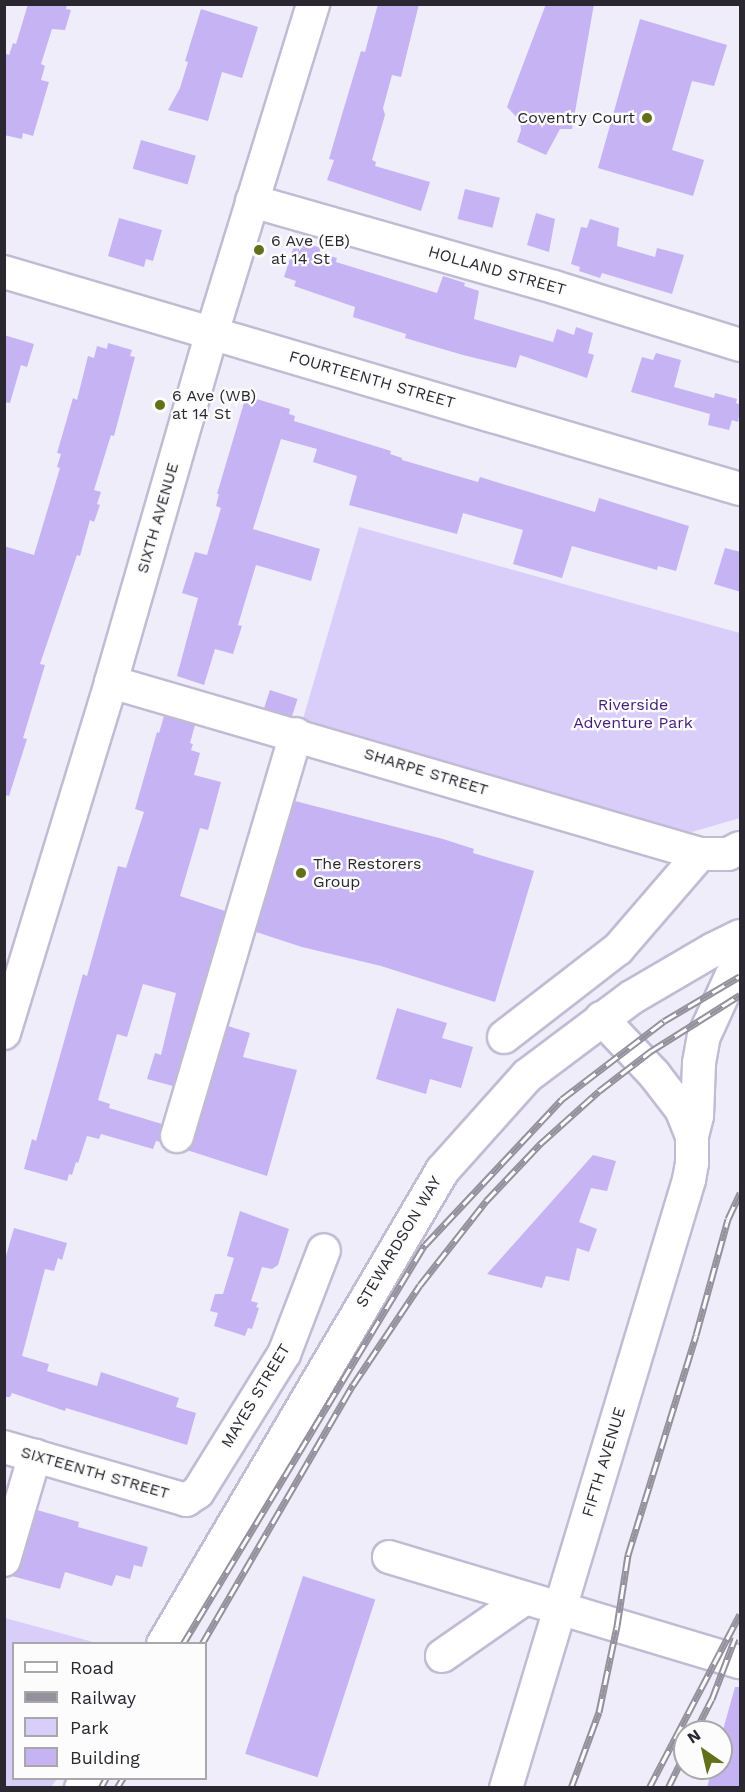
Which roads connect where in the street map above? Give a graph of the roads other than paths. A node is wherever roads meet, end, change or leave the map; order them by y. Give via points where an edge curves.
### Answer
1 (313, 4) edge
2 (252, 201) junction
3 (4, 272) edge
4 (212, 333) junction
5 (741, 345) edge
6 (741, 489) edge
7 (111, 682) junction
8 (296, 734) junction
9 (741, 848) edge
10 (700, 854) junction
11 (741, 936) edge
12 (741, 957) edge
13 (601, 1018) junction
14 (4, 1033) edge
15 (504, 1037) dead end
16 (177, 1136) dead end
17 (692, 1136) junction
18 (324, 1250) dead end
19 (4, 1447) edge
20 (35, 1455) junction
21 (186, 1500) joint
22 (389, 1557) dead end
23 (4, 1560) edge
24 (524, 1599) junction
25 (560, 1609) junction
26 (164, 1642) edge
27 (442, 1656) dead end
28 (741, 1662) edge
29 (506, 1788) edge

1 - 2 street, SIXTH AVENUE
2 - 4 street, SIXTH AVENUE
2 - 5 street, HOLLAND STREET
3 - 4 street, FOURTEENTH STREET
4 - 6 street, FOURTEENTH STREET
4 - 7 street, SIXTH AVENUE
7 - 8 street, SHARPE STREET
7 - 14 street, SIXTH AVENUE
8 - 10 street, SHARPE STREET
8 - 16 street
9 - 10 street, SHARPE STREET via 728,854
10 - 15 street via 618,949
11 - 13 main road, STEWARDSON WAY via 682,967
12 - 17 street, FIFTH AVENUE via 704,1036
13 - 17 street, FIFTH AVENUE via 681,1109
13 - 26 main road, STEWARDSON WAY via 527,1074 442,1170
17 - 25 street, FIFTH AVENUE via 690,1180
18 - 21 street, MAYES STREET via 284,1353 198,1492
19 - 20 street, SIXTEENTH STREET
20 - 21 street, SIXTEENTH STREET
20 - 23 street
22 - 24 street
24 - 25 street
24 - 27 street
25 - 28 street
25 - 29 street, FIFTH AVENUE

